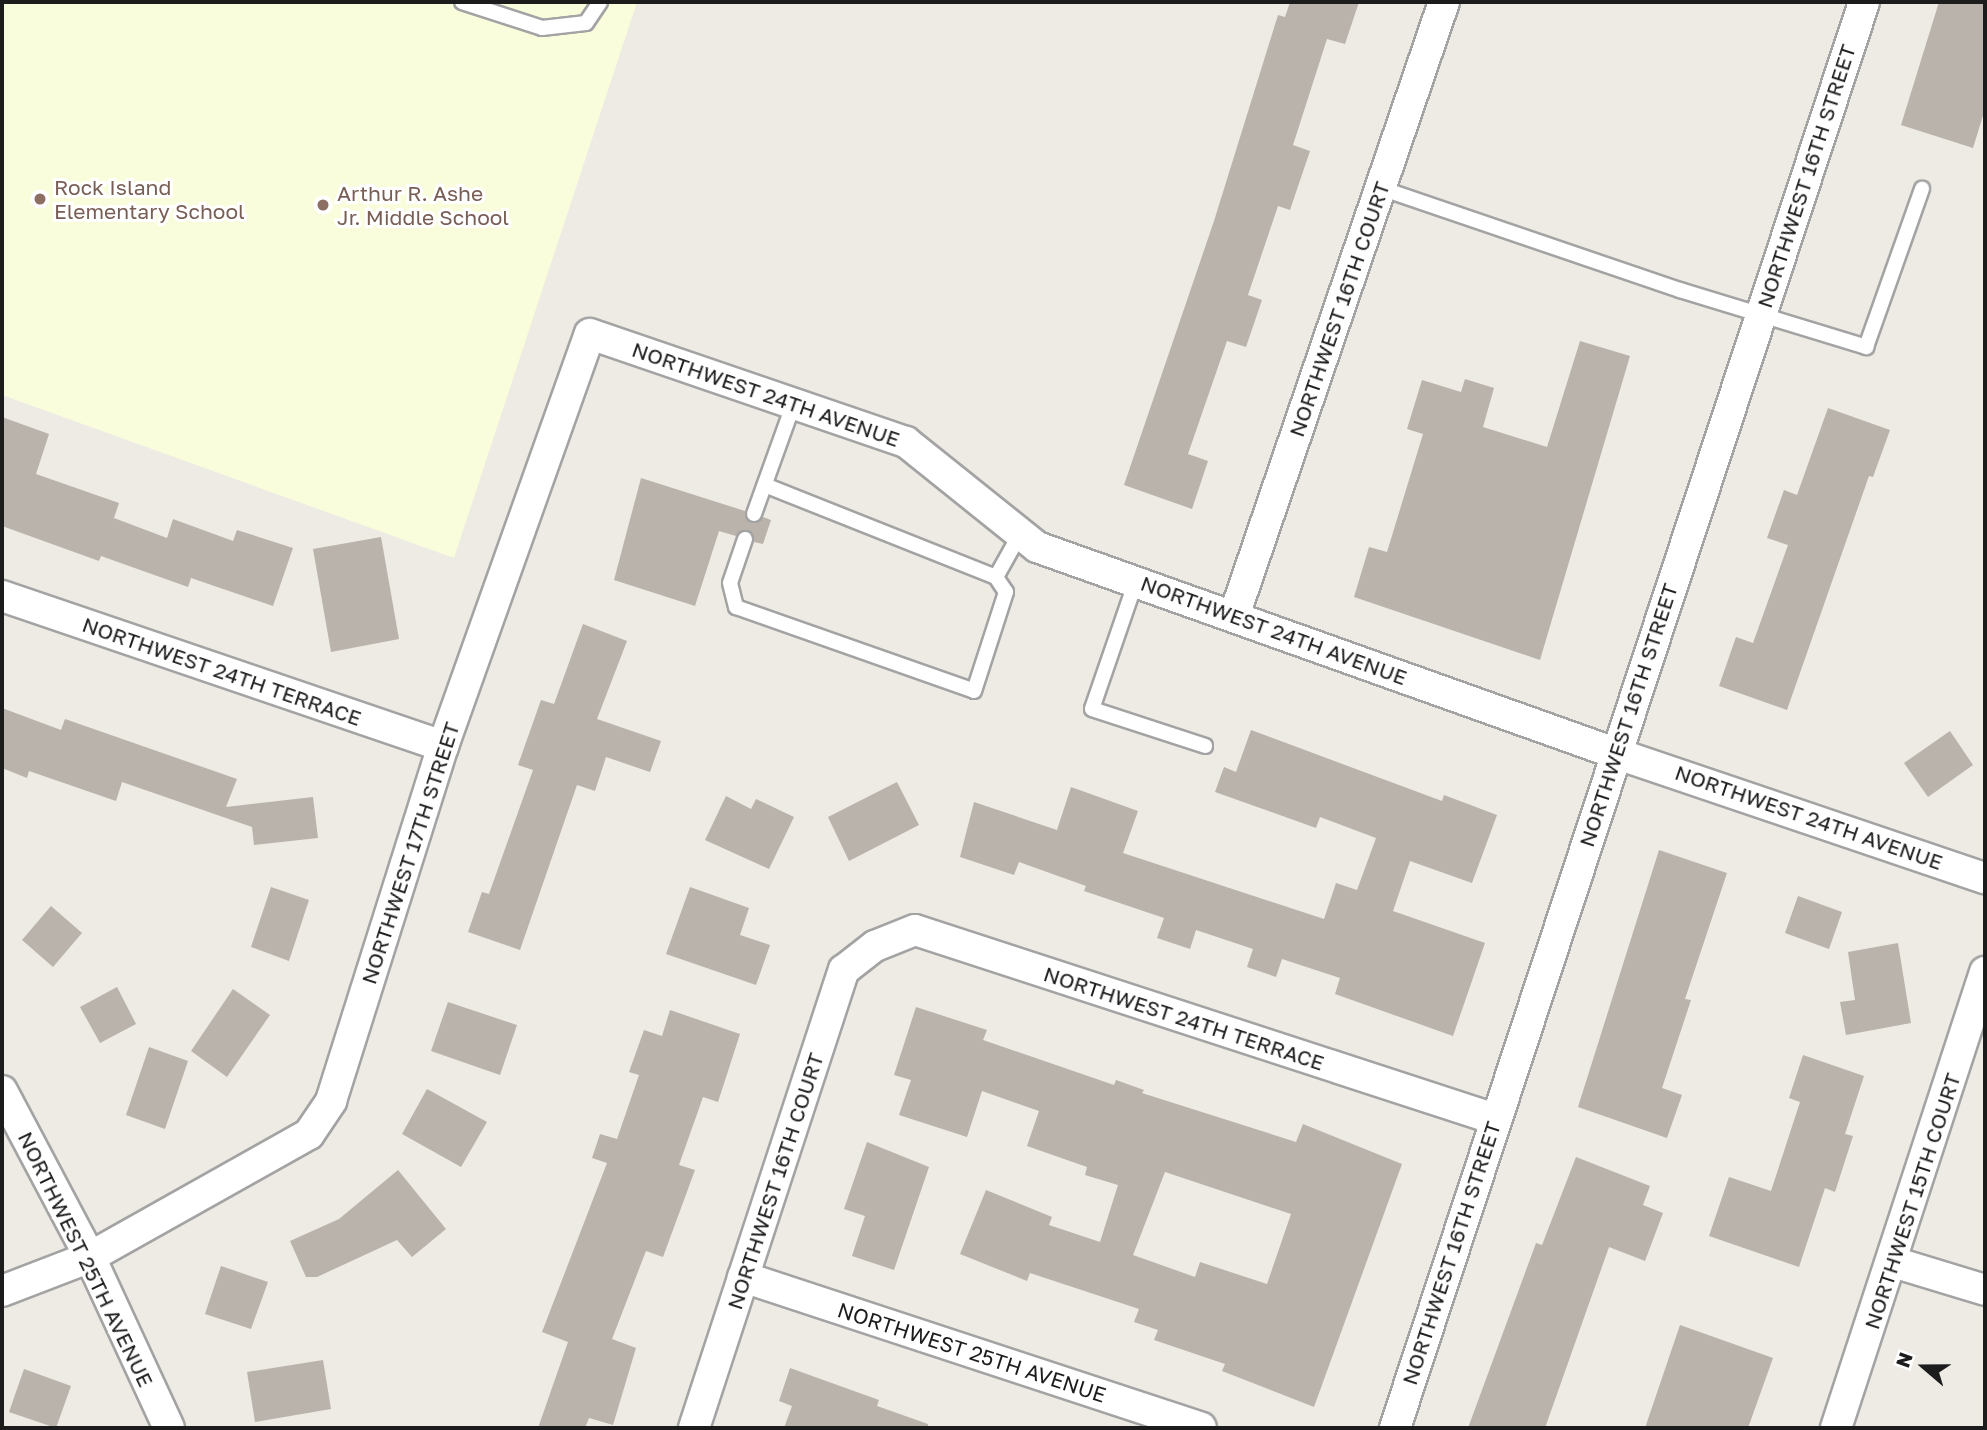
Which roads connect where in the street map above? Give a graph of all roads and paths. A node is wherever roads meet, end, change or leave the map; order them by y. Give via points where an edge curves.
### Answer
1 (462, 2) edge
2 (600, 2) edge
3 (1444, 2) edge
4 (1864, 2) edge
5 (1380, 188) junction
6 (1922, 189) dead end
7 (1761, 314) junction
8 (590, 334) joint
9 (794, 402) junction
10 (765, 485) junction
11 (754, 514) dead end
12 (1020, 534) junction
13 (745, 539) dead end
14 (996, 577) junction
15 (1136, 581) junction
16 (2, 596) edge
17 (1234, 616) junction
18 (443, 746) junction
19 (1205, 746) dead end
20 (1615, 753) junction
21 (1985, 878) edge
22 (875, 946) joint
23 (1985, 972) edge
24 (2, 1091) edge
25 (1495, 1119) junction
26 (90, 1257) junction
27 (1893, 1262) junction
28 (743, 1277) junction
29 (1985, 1290) edge
30 (2, 1291) edge
31 (169, 1428) edge
32 (694, 1428) edge
33 (1201, 1428) edge
34 (1395, 1428) edge
35 (1836, 1428) edge

1 - 2 lane via 542,28 586,23
3 - 5 street, NORTHWEST 16TH COURT
4 - 7 street, NORTHWEST 16TH STREET
5 - 7 lane
5 - 17 street, NORTHWEST 16TH COURT
6 - 7 lane via 1866,347
7 - 20 street, NORTHWEST 16TH STREET
8 - 9 street, NORTHWEST 24TH AVENUE
8 - 18 street, NORTHWEST 17TH STREET
9 - 10 lane
9 - 12 street, NORTHWEST 24TH AVENUE via 906,442
10 - 11 lane
10 - 14 lane
12 - 14 lane
12 - 15 street, NORTHWEST 24TH AVENUE via 1037,547
13 - 14 lane via 730,583 736,607 974,691 1006,592
15 - 17 street, NORTHWEST 24TH AVENUE
15 - 19 lane via 1092,709
16 - 18 street, NORTHWEST 24TH TERRACE
17 - 20 street, NORTHWEST 24TH AVENUE
18 - 26 street, NORTHWEST 17TH STREET via 331,1101 309,1134
20 - 21 street, NORTHWEST 24TH AVENUE
20 - 25 street, NORTHWEST 16TH STREET
22 - 25 street, NORTHWEST 24TH TERRACE via 915,930
22 - 28 street, NORTHWEST 16TH COURT via 844,970
23 - 27 street, NORTHWEST 15TH COURT
24 - 26 street, NORTHWEST 25TH AVENUE
25 - 34 street, NORTHWEST 16TH STREET
26 - 30 street, NORTHWEST 17TH STREET
26 - 31 street, NORTHWEST 25TH AVENUE
27 - 29 street
27 - 35 street, NORTHWEST 15TH COURT
28 - 32 street, NORTHWEST 16TH COURT
28 - 33 street, NORTHWEST 25TH AVENUE

